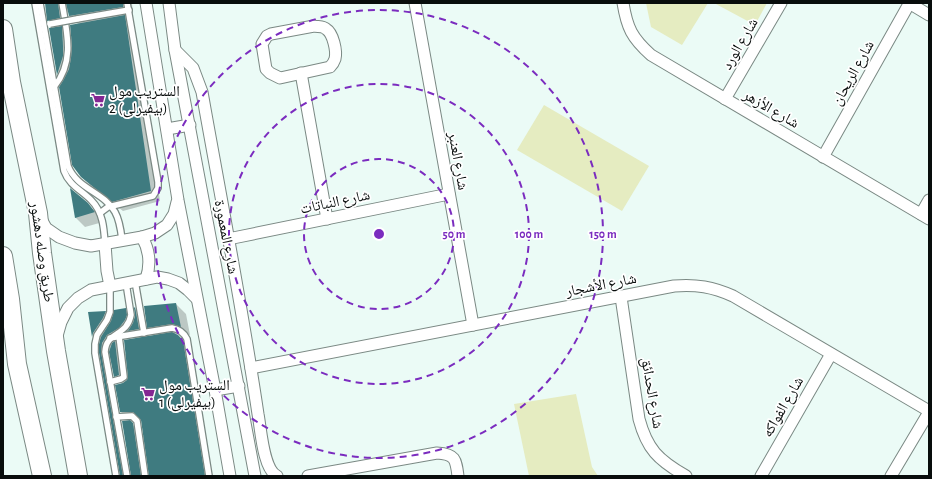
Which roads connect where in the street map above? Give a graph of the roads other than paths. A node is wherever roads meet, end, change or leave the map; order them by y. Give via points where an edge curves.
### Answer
1 (35, 3) edge
2 (40, 3) edge
3 (62, 3) edge
4 (127, 3) edge
5 (146, 3) edge
6 (169, 3) edge
7 (414, 3) edge
8 (623, 3) edge
9 (781, 3) edge
10 (909, 3) edge
11 (129, 10) junction
12 (929, 15) edge
13 (44, 25) junction
14 (3, 29) edge
15 (175, 50) junction
16 (301, 73) junction
17 (52, 87) junction
18 (725, 99) junction
19 (190, 125) junction
20 (167, 129) junction
21 (823, 157) junction
22 (449, 194) junction
23 (178, 200) junction
24 (929, 200) edge
25 (111, 206) junction
26 (38, 213) junction
27 (100, 213) junction
28 (925, 216) edge
29 (327, 219) junction
30 (142, 237) junction
31 (228, 239) junction
32 (122, 240) junction
33 (105, 244) junction
34 (3, 256) edge
35 (136, 281) junction
36 (110, 286) junction
37 (621, 297) junction
38 (196, 299) junction
39 (473, 325) junction
40 (144, 333) junction
41 (119, 336) junction
42 (110, 338) junction
43 (56, 351) junction
44 (831, 354) junction
45 (251, 368) junction
46 (110, 382) junction
47 (239, 386) junction
48 (215, 390) junction
49 (929, 411) edge
50 (116, 417) junction
51 (262, 439) junction
52 (249, 441) junction
53 (41, 475) edge
54 (78, 476) edge
55 (116, 476) edge
56 (126, 476) edge
57 (145, 476) edge
58 (209, 476) edge
59 (230, 476) edge
60 (255, 476) edge
61 (277, 476) edge
62 (308, 476) edge
63 (458, 476) edge
64 (686, 476) edge
65 (760, 476) edge
66 (891, 476) edge

1 - 13 lane
2 - 13 lane
3 - 17 lane via 68,55 64,72
4 - 11 lane
5 - 20 street
6 - 15 street, شارع المعمورة
7 - 22 street, شارع العنبر
8 - 18 street, شارع الأزهر via 626,22 632,35 650,56
9 - 18 street, شارع الورد
10 - 12 street
10 - 21 street, شارع الريحان
11 - 13 lane, bridge
11 - 25 lane via 158,188 153,196
13 - 17 lane
14 - 26 main road, طريق وصله دهشور via 11,82
15 - 19 street, شارع المعمورة
15 - 31 street via 193,68 202,92
16 - 16 street via 330,67 333,63 336,53 331,34 326,29 314,26 271,34 264,40 262,44 266,68 270,73 280,78
16 - 29 street
17 - 25 lane via 71,172 78,181
17 - 27 lane via 65,175 72,185 91,200
18 - 21 street, شارع الأزهر
19 - 20 street
19 - 47 street, شارع المعمورة
20 - 23 street
21 - 28 street, شارع الأزهر
22 - 29 street, شارع النباتات
22 - 39 street, شارع العنبر
23 - 30 street via 167,225 155,233
23 - 38 street
24 - 28 street
25 - 27 lane
25 - 32 lane via 119,221
26 - 33 street via 46,228 59,237 91,246
26 - 43 main road, طريق وصله دهشور
27 - 33 lane
29 - 31 street, شارع النباتات
30 - 32 street
30 - 35 street via 148,249 150,262
31 - 45 street
32 - 33 street
33 - 36 street
34 - 53 main road via 17,364
35 - 36 street
35 - 38 street via 157,277 168,279 184,286
35 - 40 lane
35 - 42 lane via 129,324 123,331
36 - 43 street via 91,290 68,308 57,336
36 - 55 lane via 110,312 97,335 95,353
37 - 39 street, شارع الأشجار
37 - 44 street, شارع الأشجار via 689,285 719,290
37 - 64 street, شارع الحدائق via 639,419 644,435 652,450 663,462
38 - 48 street
39 - 45 street, شارع الأشجار
40 - 41 lane
40 - 58 lane via 172,328 180,331 187,339
41 - 42 lane
41 - 46 lane via 124,377
42 - 46 lane via 105,352
43 - 54 main road, طريق وصله دهشور
44 - 49 street, شارع الأشجار
44 - 65 street, شارع الفواكه
45 - 51 street
46 - 50 lane
47 - 48 street
47 - 52 street, شارع المعمورة
48 - 59 street
49 - 66 street
50 - 56 lane
50 - 57 lane via 132,416 137,421
51 - 52 street
51 - 61 street via 268,466
52 - 60 street, شارع المعمورة
62 - 63 street via 437,453 448,454 453,458

